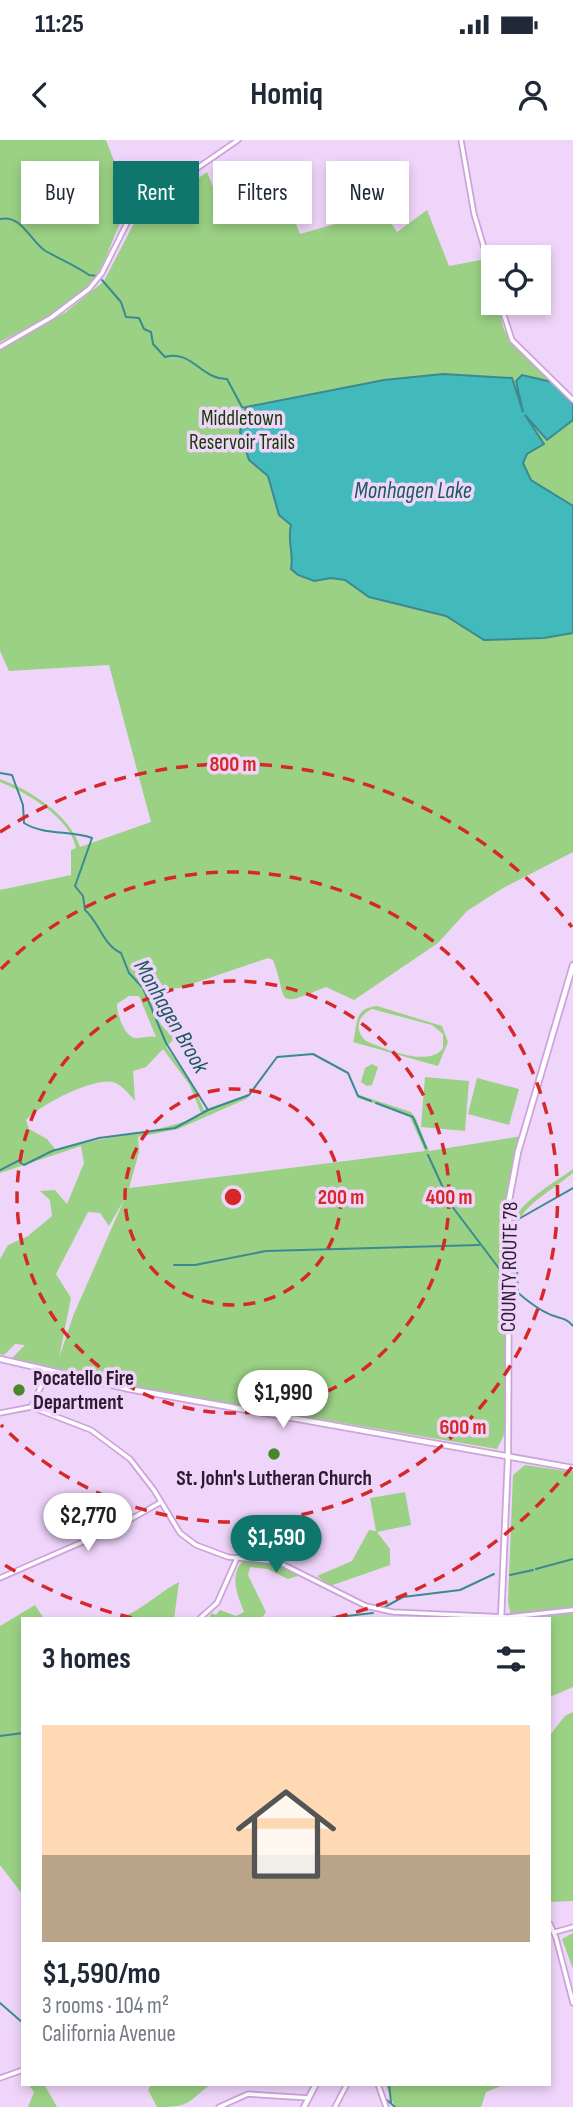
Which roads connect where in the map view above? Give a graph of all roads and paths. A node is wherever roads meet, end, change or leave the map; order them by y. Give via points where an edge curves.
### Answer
1 (238, 140) edge
2 (461, 140) edge
3 (483, 245) edge
4 (504, 315) edge
5 (0, 347) edge
6 (573, 400) edge
7 (573, 965) edge
8 (0, 1359) edge
9 (48, 1370) junction
10 (31, 1407) junction
11 (0, 1413) edge
12 (508, 1457) junction
13 (573, 1468) edge
14 (161, 1502) junction
15 (237, 1558) junction
16 (0, 1578) edge
17 (573, 1610) edge
18 (201, 1617) edge
19 (486, 1617) edge
20 (501, 1617) edge
21 (510, 1617) edge
22 (551, 1926) edge
23 (573, 1927) edge
24 (555, 1933) junction
25 (573, 2003) edge
26 (21, 2071) edge
27 (0, 2078) edge
28 (315, 2086) edge
29 (346, 2086) edge
30 (379, 2086) edge
31 (309, 2098) junction
32 (219, 2107) edge
33 (304, 2107) edge
34 (335, 2107) edge
35 (386, 2107) edge

1 - 5 street via 132,213 103,273 89,289
2 - 3 street
4 - 6 street via 512,340
7 - 12 street, COUNTY ROUTE 78 via 518,1152 509,1200
8 - 9 street
9 - 10 street
9 - 12 street via 129,1389
10 - 11 street
10 - 14 street via 91,1430 113,1445
12 - 13 street
12 - 20 street, COUNTY ROUTE 78
14 - 15 street via 190,1541
14 - 16 street via 117,1527
15 - 18 street via 217,1602
15 - 19 street via 278,1562 379,1610
17 - 21 street
22 - 24 street
23 - 24 street
24 - 25 street
26 - 27 street
28 - 31 street
29 - 34 street
30 - 35 street
31 - 32 street via 248,2094
31 - 33 street

